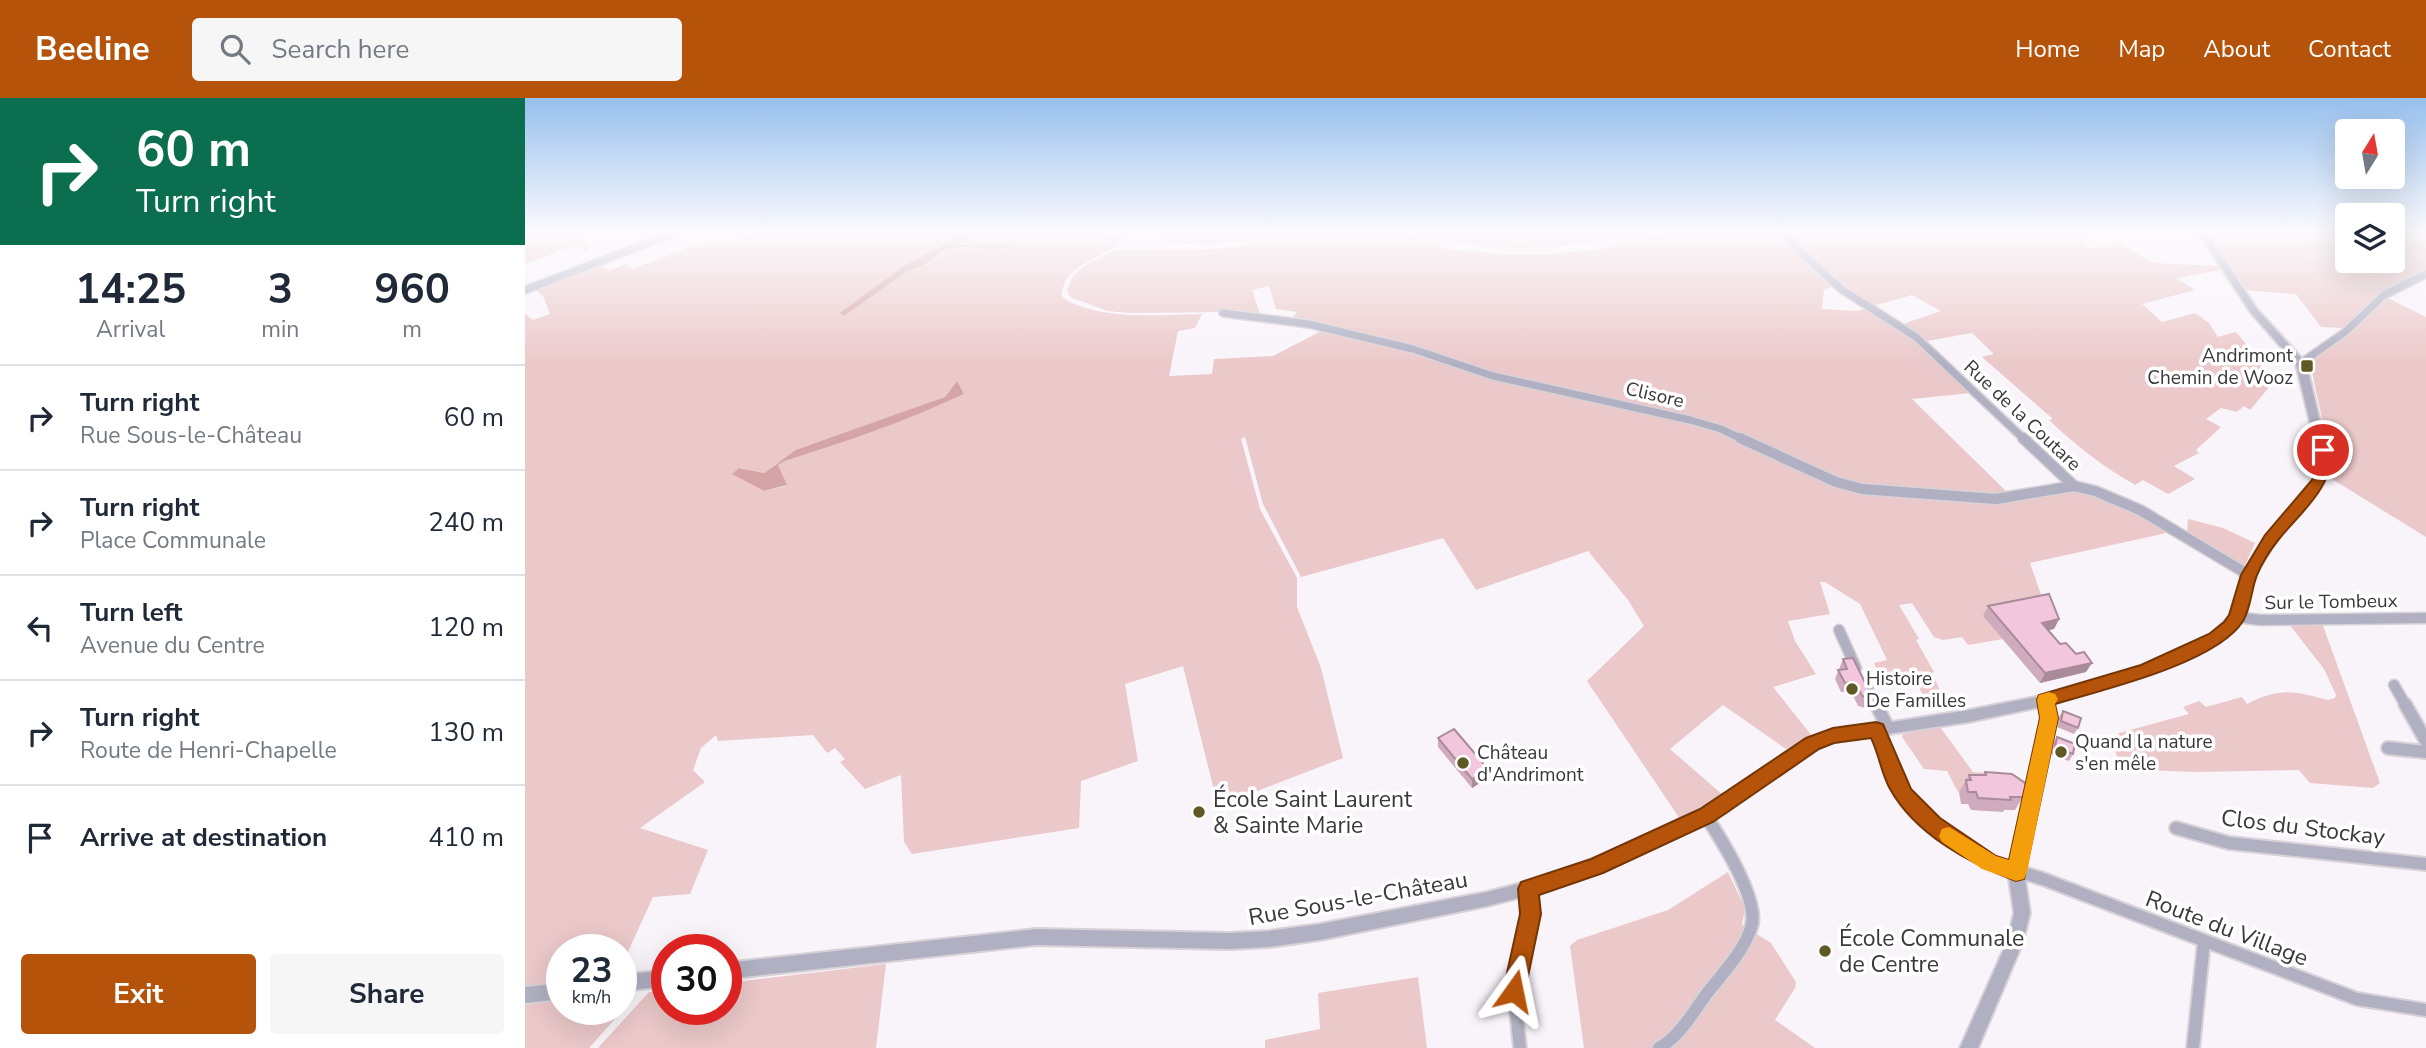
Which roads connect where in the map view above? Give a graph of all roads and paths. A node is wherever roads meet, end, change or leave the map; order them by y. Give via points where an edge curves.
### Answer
1 (561, 276) edge
2 (1826, 276) edge
3 (2231, 276) edge
4 (2421, 276) edge
5 (525, 290) edge
6 (1223, 313) dead end
7 (2301, 363) junction
8 (2074, 486) junction
9 (2249, 575) junction
10 (2237, 617) junction
11 (2426, 618) edge
12 (1839, 630) dead end
13 (2394, 685) dead end
14 (2046, 700) junction
15 (1882, 729) junction
16 (2426, 741) edge
17 (2388, 748) dead end
18 (2426, 752) edge
19 (1706, 816) junction
20 (2176, 828) dead end
21 (2426, 863) edge
22 (2016, 872) junction
23 (1528, 889) junction
24 (2204, 942) junction
25 (742, 969) edge
26 (546, 992) edge
27 (525, 995) edge
28 (2426, 1010) edge
29 (1520, 1048) edge
30 (1659, 1048) edge
31 (1969, 1048) edge
32 (2193, 1048) edge

1 - 5 street
2 - 8 street, Rue de la Coutare via 1916,337
3 - 7 street via 2254,311
4 - 7 street via 2384,295 2345,332
6 - 8 street, Clisore via 1308,324 1413,349 1493,376 1690,420 1862,489 1996,499
7 - 9 street via 2323,450 2323,471
8 - 9 street, Rue de la Coutare via 2123,502
9 - 10 street
10 - 11 street, Sur le Tombeux
10 - 14 street, Rue Sous-le-Château via 2215,639 2147,670
12 - 15 street, Route du Village
13 - 16 street
14 - 15 street, Rue Sous-le-Château
14 - 22 street via 2049,718
15 - 19 street, Rue Sous-le-Château via 1812,744
15 - 22 street, Route du Village via 1904,795 1953,839 1989,862
17 - 18 street
19 - 23 street, Rue Sous-le-Château via 1595,867
19 - 30 street via 1749,899 1752,925 1670,1042
20 - 21 street, Clos du Stockay via 2229,843
22 - 24 street, Route du Village
22 - 31 street via 2022,914 2015,943
23 - 25 street, Rue Sous-le-Château via 1269,939 1036,937
23 - 29 street via 1530,914 1514,991
24 - 28 street, Route du Village via 2357,999
24 - 32 street
26 - 27 street

